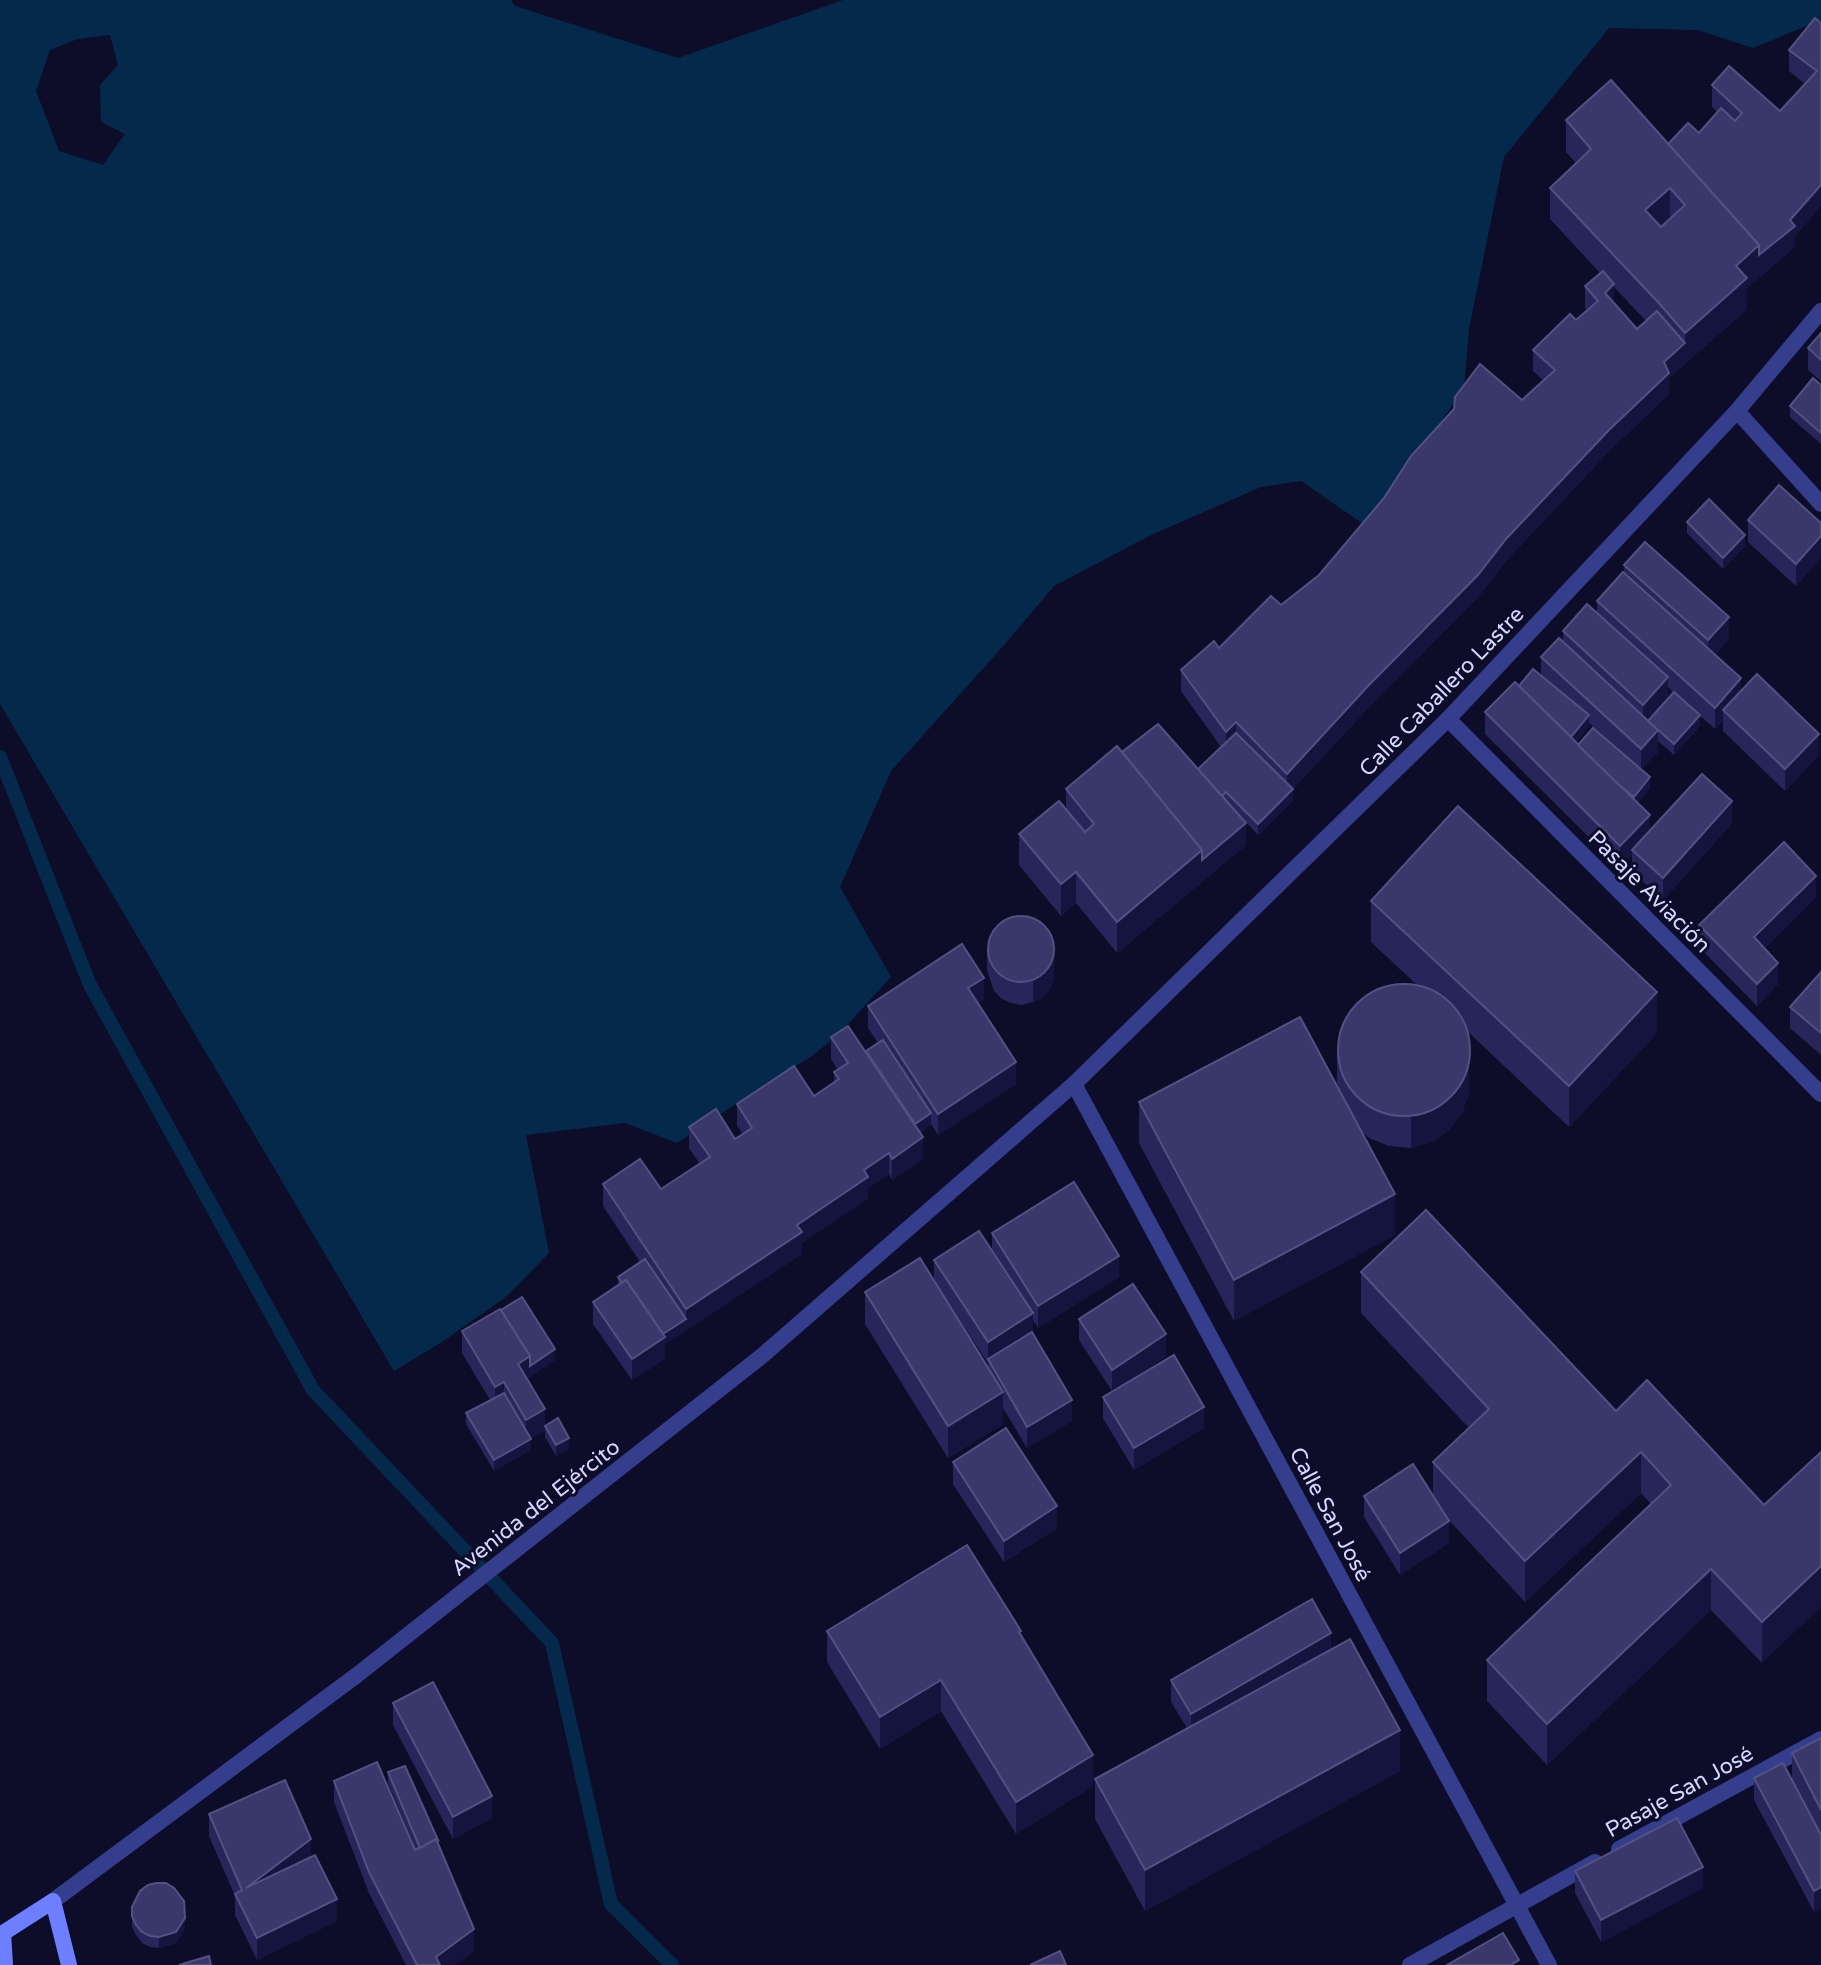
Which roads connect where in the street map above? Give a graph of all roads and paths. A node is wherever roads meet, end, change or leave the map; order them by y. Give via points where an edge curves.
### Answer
1 (1821, 311) edge
2 (1737, 411) junction
3 (1821, 504) edge
4 (1448, 719) junction
5 (1074, 1084) junction
6 (1821, 1094) edge
7 (1821, 1739) edge
8 (53, 1901) junction
9 (1517, 1905) junction
10 (2, 1934) edge
11 (5, 1965) edge
12 (69, 1965) edge
13 (1410, 1965) edge
14 (1549, 1965) edge

1 - 2 street, Calle Caballero Lastre
2 - 3 street
2 - 4 street, Calle Caballero Lastre
4 - 5 street, Calle Caballero Lastre
4 - 6 street, Pasaje Aviación
5 - 8 street, Avenida del Ejército via 763,1355 357,1675
5 - 9 street, Calle San José
7 - 9 street, Pasaje San José
8 - 10 main road, Avenida del Ejército
8 - 12 main road
9 - 13 street, Pasaje San José
9 - 14 street, Calle San José
10 - 11 main road

